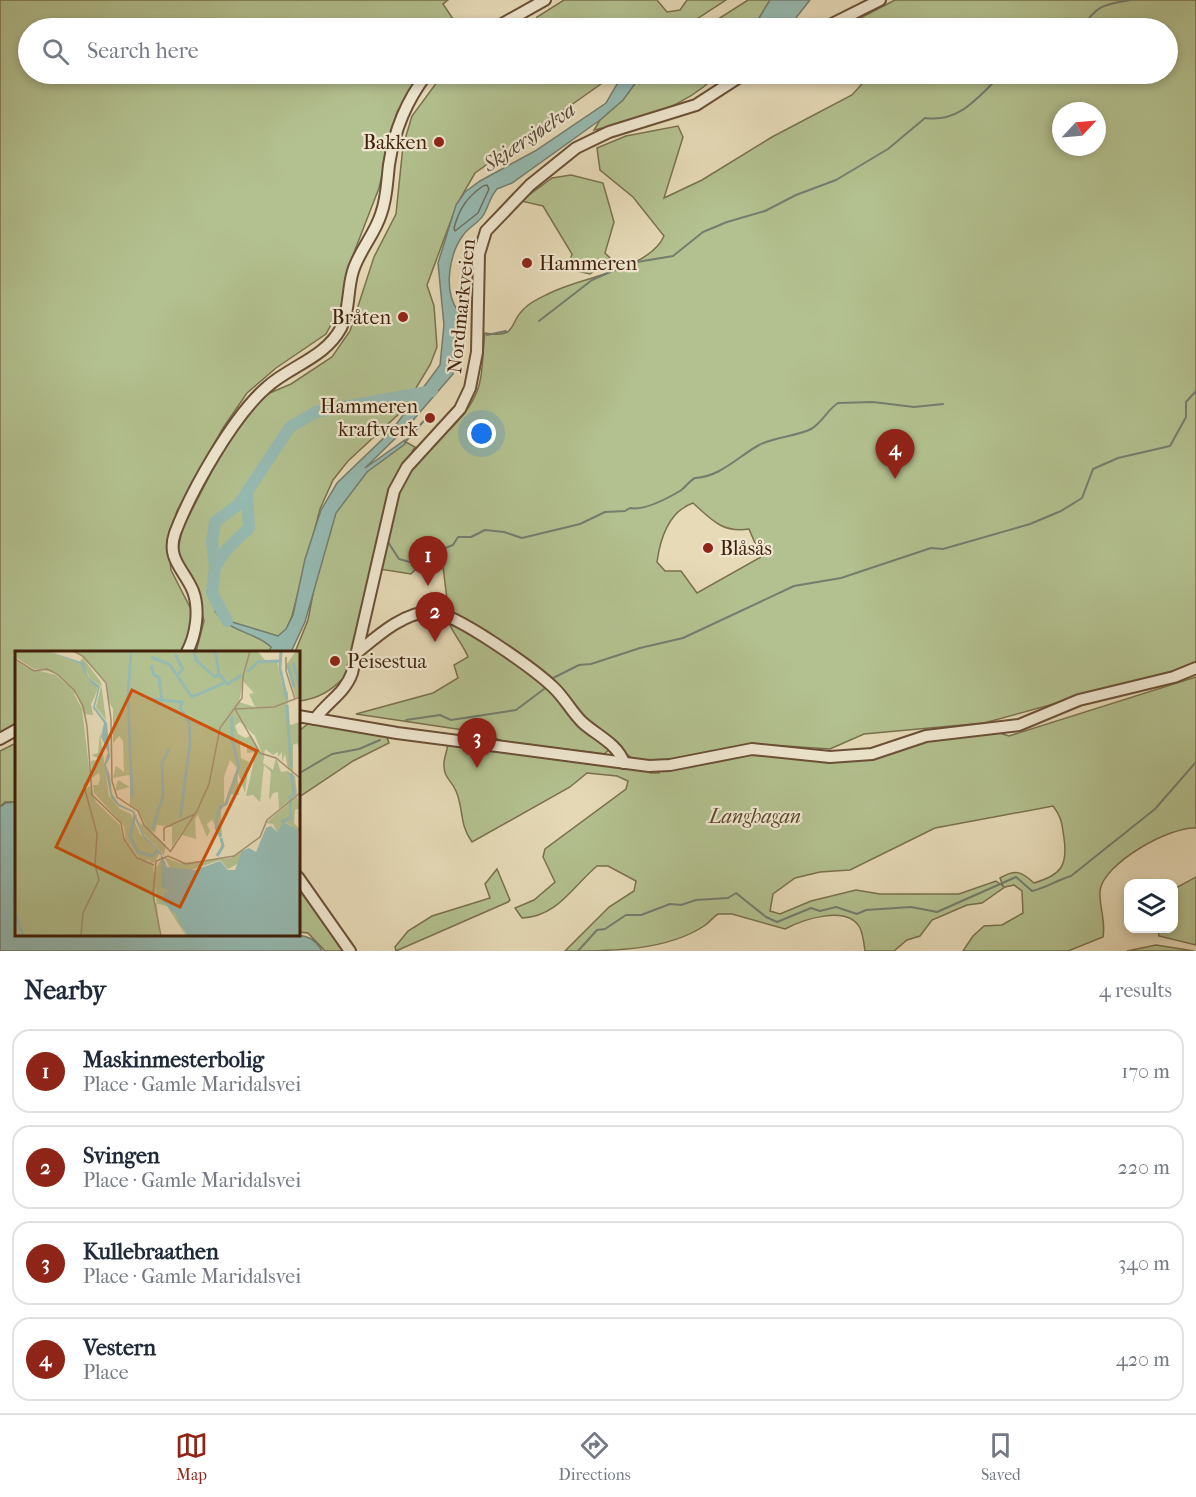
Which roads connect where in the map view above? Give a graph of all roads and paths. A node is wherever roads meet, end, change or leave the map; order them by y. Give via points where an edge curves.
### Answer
1 (545, 0) edge
2 (880, 0) edge
3 (513, 18) edge
4 (844, 18) edge
5 (420, 84) edge
6 (729, 84) edge
7 (187, 651) edge
8 (358, 652) junction
9 (1196, 668) edge
10 (300, 716) edge
11 (315, 719) junction
12 (15, 731) edge
13 (0, 739) edge
14 (624, 763) junction
15 (300, 880) edge
16 (350, 951) edge

1 - 3 street
2 - 4 street
5 - 7 street via 399,124 382,211 355,266 339,332 323,350 274,381 256,398 213,459 175,534 174,561 190,585 196,605 194,635
6 - 8 street, Nordmarkveien via 696,105 609,132 584,144 530,185 489,227 479,254 477,352 470,388 460,409 407,466 394,491
8 - 11 street, Nordmarkveien via 349,682
8 - 14 street via 409,617 432,612 449,617 547,682 582,721 618,750
9 - 14 street via 1078,700 1019,725 927,736 864,755 831,757 760,748 663,766
10 - 11 street
11 - 14 street
12 - 13 street
15 - 16 street

